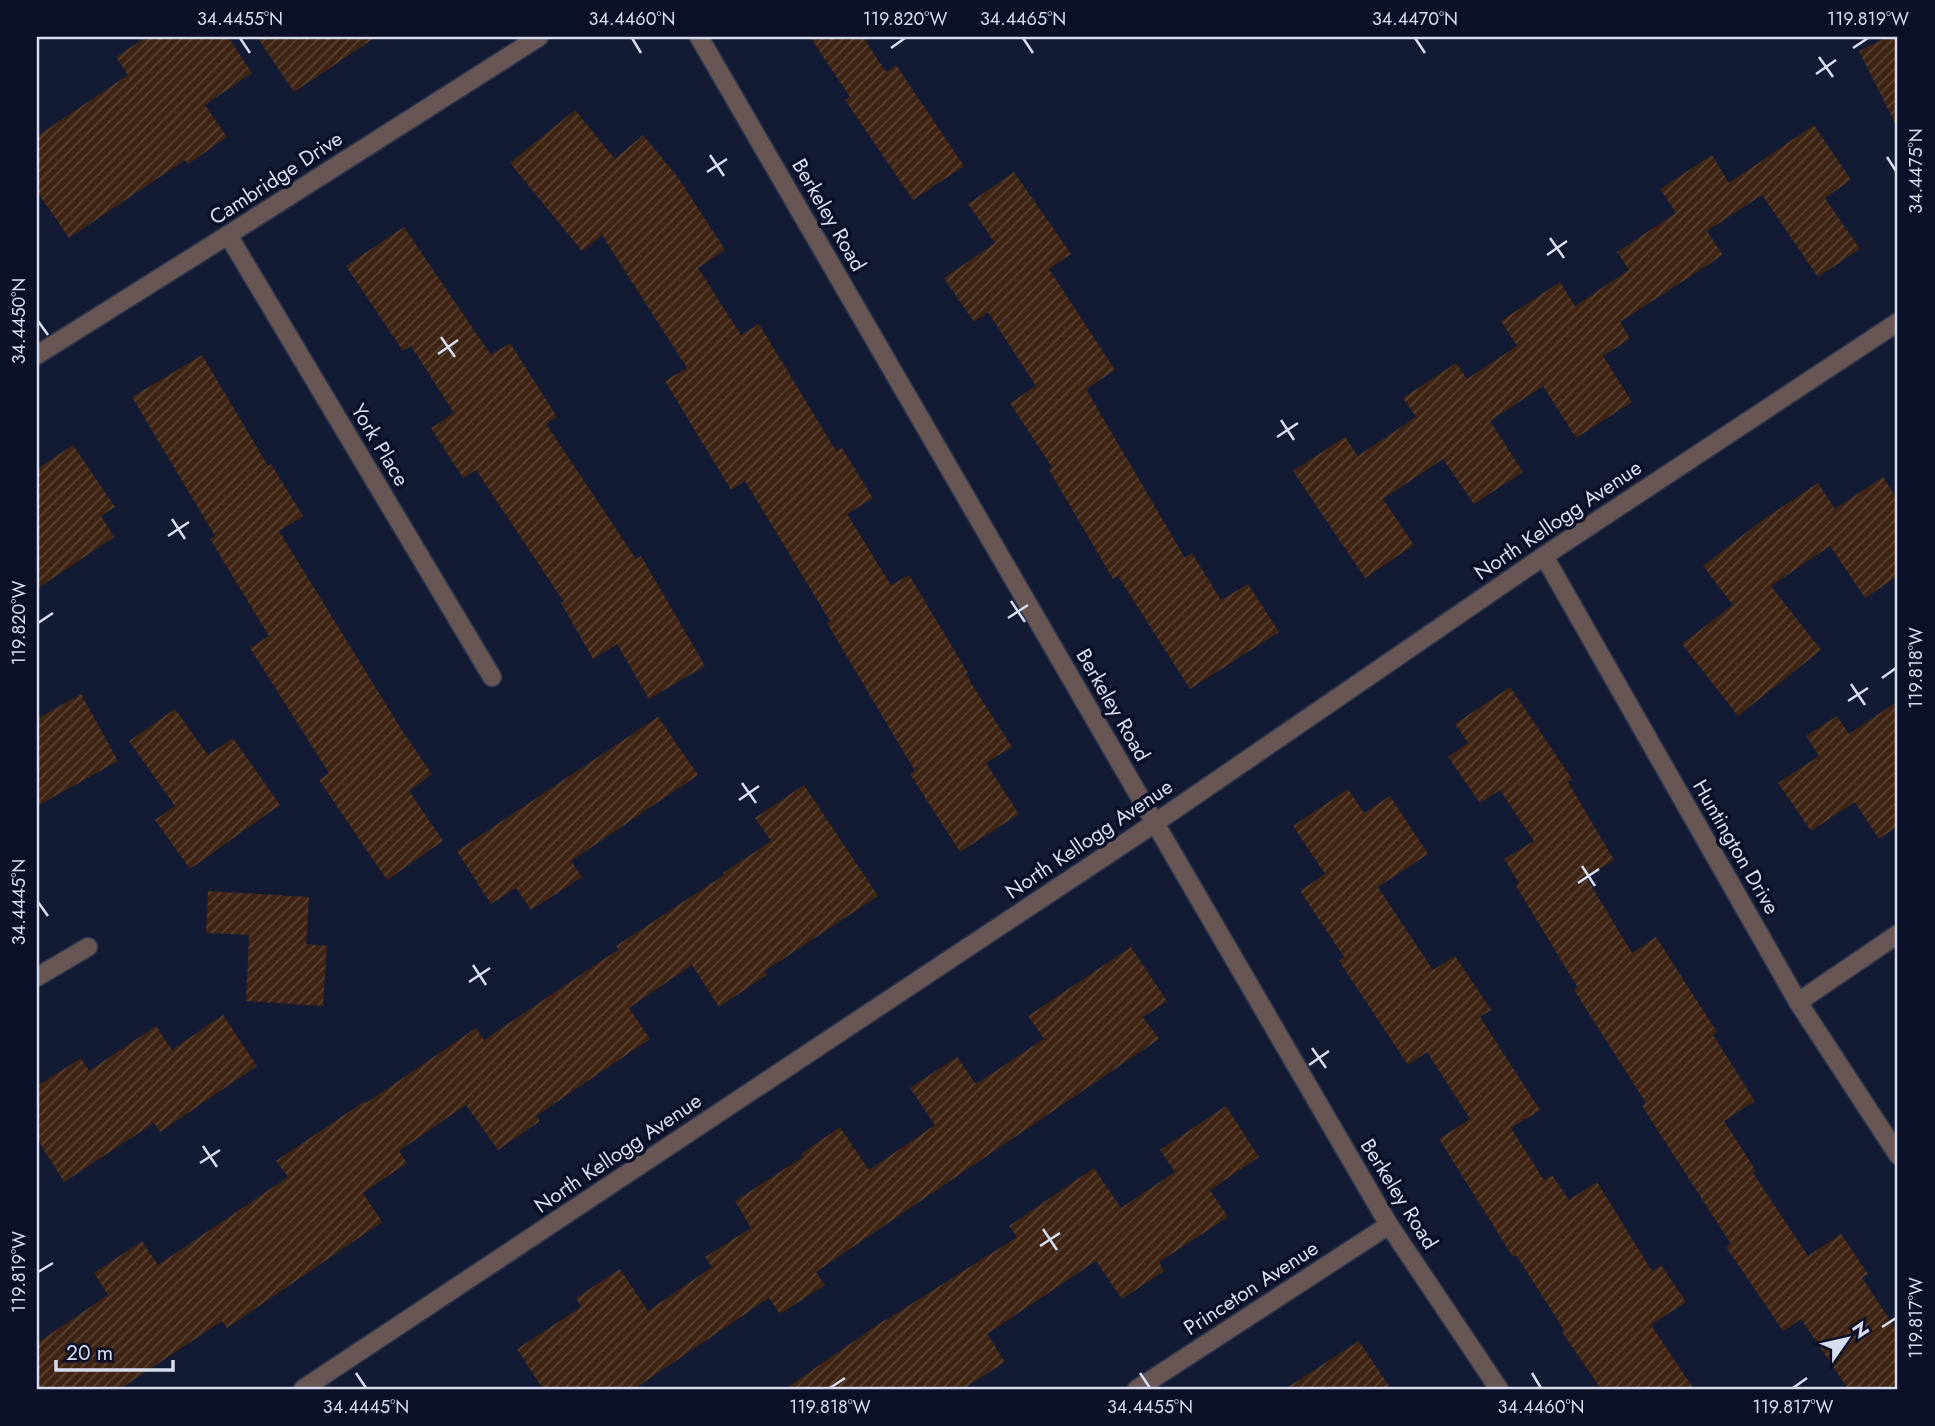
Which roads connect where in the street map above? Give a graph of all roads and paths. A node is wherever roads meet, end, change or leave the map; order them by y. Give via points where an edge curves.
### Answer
1 (539, 37) edge
2 (699, 37) edge
3 (228, 235) junction
4 (1898, 322) edge
5 (37, 355) edge
6 (1544, 556) junction
7 (492, 677) dead end
8 (1155, 823) junction
9 (1898, 934) edge
10 (88, 947) dead end
11 (37, 977) edge
12 (1798, 1002) junction
13 (1898, 1155) edge
14 (1389, 1226) junction
15 (303, 1389) edge
16 (1137, 1389) edge
17 (1499, 1389) edge

1 - 3 street, Cambridge Drive
2 - 8 street, Berkeley Road
3 - 5 street, Cambridge Drive
3 - 7 street, York Place
4 - 6 street, North Kellogg Avenue
6 - 8 street, North Kellogg Avenue
6 - 12 street, Huntington Drive
8 - 14 street, Berkeley Road
8 - 15 street, North Kellogg Avenue
9 - 12 street
10 - 11 street
12 - 13 street, Huntington Drive
14 - 16 street, Princeton Avenue
14 - 17 street, Berkeley Road

